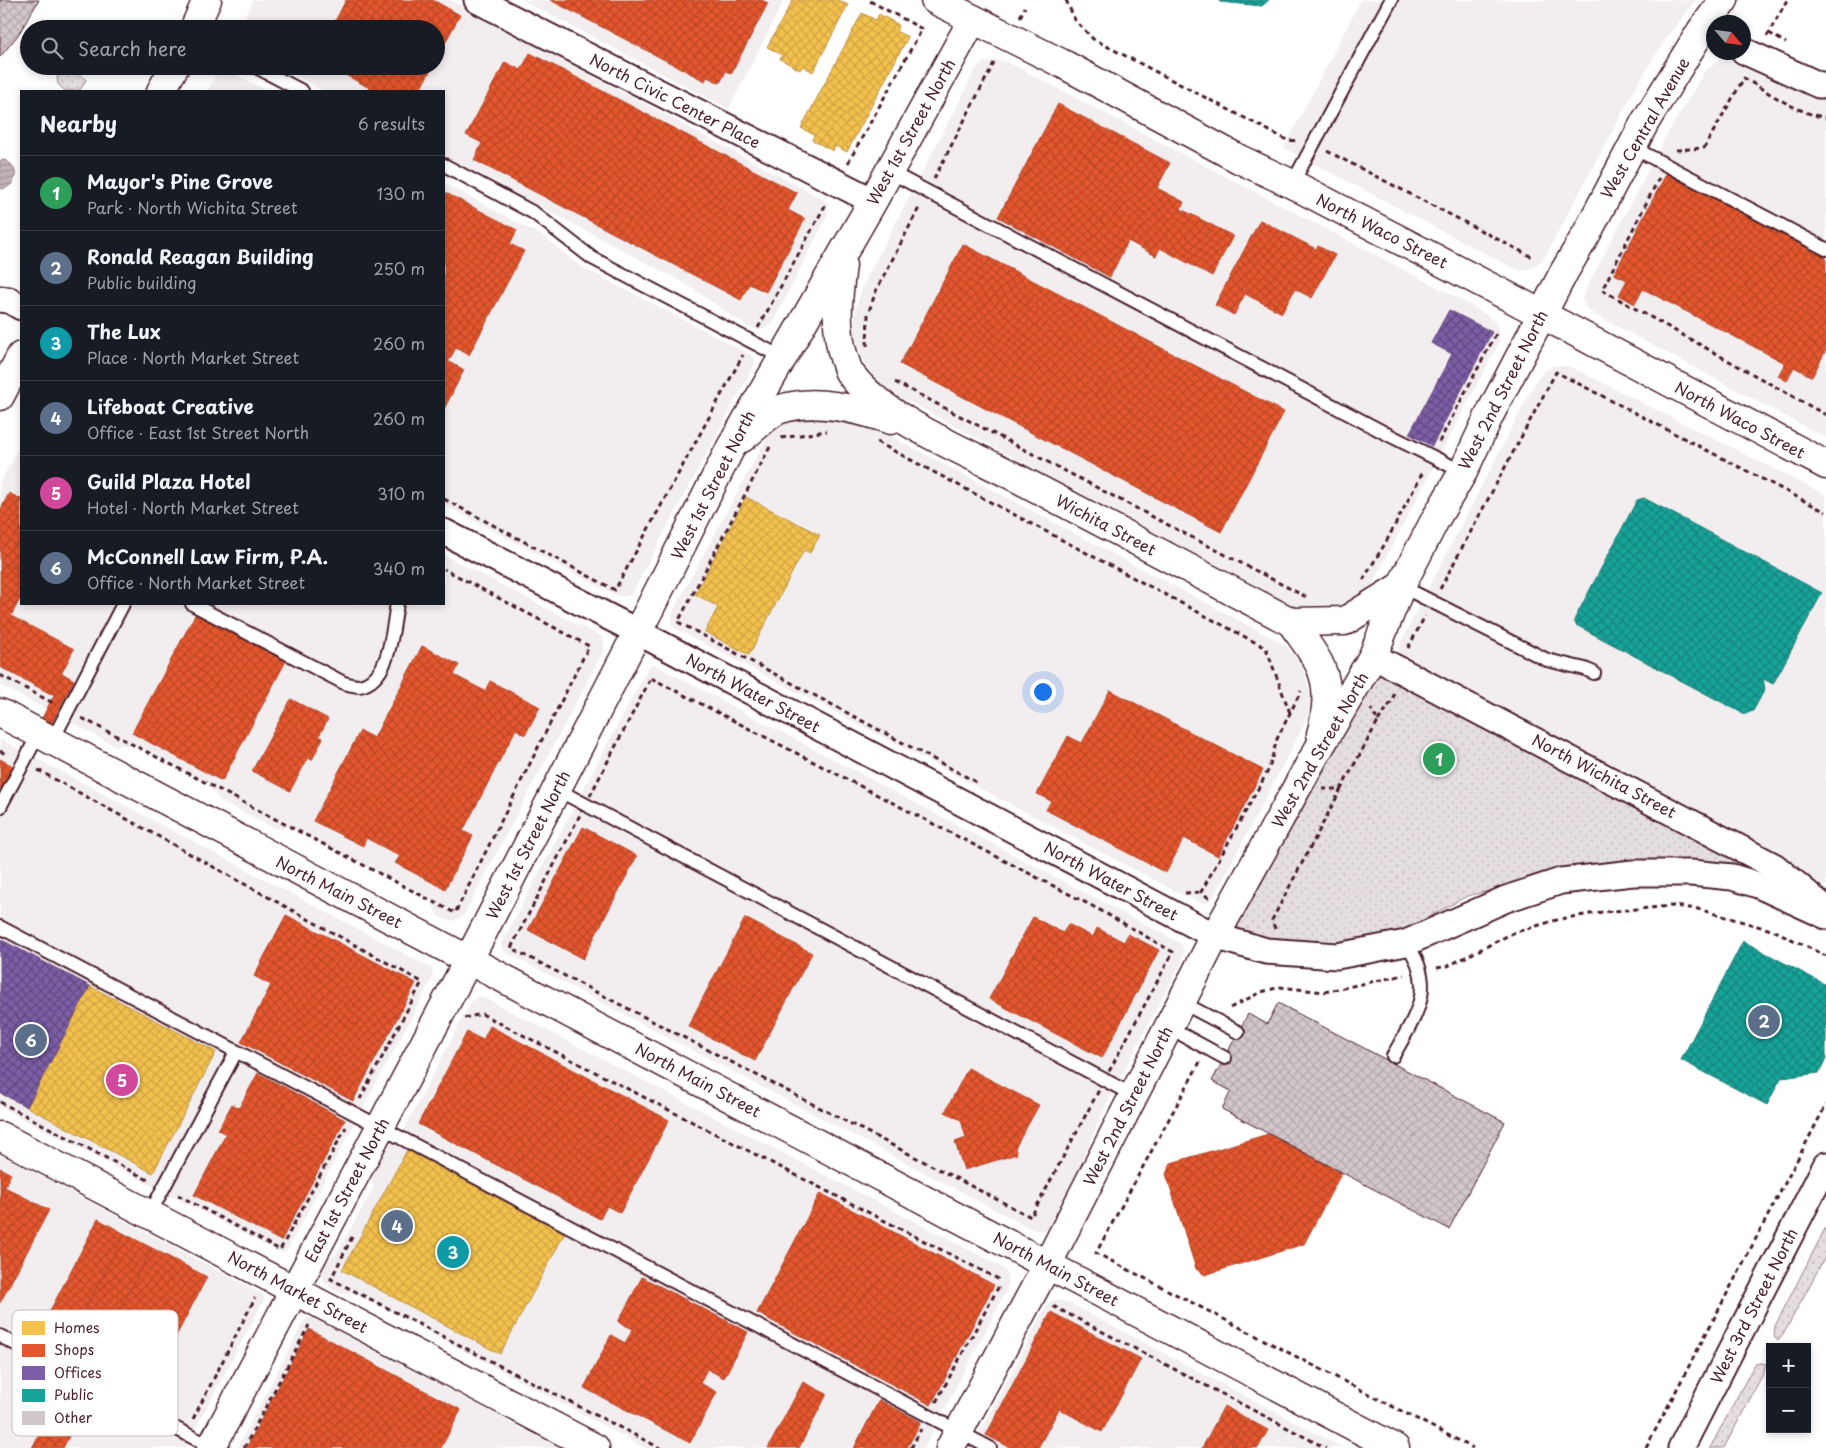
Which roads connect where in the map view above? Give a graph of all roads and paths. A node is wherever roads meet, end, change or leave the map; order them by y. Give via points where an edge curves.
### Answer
1 (207, 0) edge
2 (477, 0) edge
3 (868, 0) edge
4 (935, 0) edge
5 (1066, 0) edge
6 (1391, 0) edge
7 (1724, 0) edge
8 (1025, 7) dead end
9 (1716, 15) edge
10 (973, 19) junction
11 (1019, 19) dead end
12 (198, 20) edge
13 (1706, 35) edge
14 (1751, 53) edge
15 (994, 64) dead end
16 (170, 75) edge
17 (271, 75) edge
18 (1826, 85) edge
19 (162, 90) edge
20 (300, 90) edge
21 (1826, 117) edge
22 (1314, 144) junction
23 (1632, 147) junction
24 (1666, 165) junction
25 (445, 166) edge
26 (890, 172) junction
27 (837, 183) junction
28 (1292, 184) junction
29 (927, 192) junction
30 (873, 201) junction
31 (1587, 233) joint
32 (1826, 248) edge
33 (843, 254) junction
34 (1534, 258) dead end
35 (1541, 314) junction
36 (1497, 332) dead end
37 (751, 341) junction
38 (20, 358) edge
39 (783, 358) junction
40 (856, 380) junction
41 (894, 381) dead end
42 (0, 396) edge
43 (842, 407) junction
44 (1826, 415) edge
45 (921, 430) junction
46 (870, 439) dead end
47 (731, 447) junction
48 (1431, 456) junction
49 (1826, 466) edge
50 (1463, 472) junction
51 (445, 500) edge
52 (1826, 512) edge
53 (445, 533) edge
54 (445, 570) edge
55 (1401, 586) junction
56 (1358, 588) dead end
57 (1312, 600) dead end
58 (1433, 602) junction
59 (123, 605) edge
60 (194, 605) edge
61 (397, 605) edge
62 (1290, 622) junction
63 (638, 632) junction
64 (1373, 656) junction
65 (1318, 661) junction
66 (1401, 670) junction
67 (1594, 673) dead end
68 (0, 675) edge
69 (68, 711) junction
70 (0, 712) edge
71 (1290, 713) junction
72 (1378, 721) dead end
73 (46, 737) junction
74 (0, 751) edge
75 (1311, 762) junction
76 (24, 763) junction
77 (984, 786) dead end
78 (556, 789) junction
79 (1341, 789) dead end
80 (0, 807) edge
81 (1178, 889) dead end
82 (1201, 892) junction
83 (1209, 898) dead end
84 (1826, 909) edge
85 (1826, 916) edge
86 (0, 928) edge
87 (1275, 930) dead end
88 (1215, 936) junction
89 (1406, 943) junction
90 (1826, 956) edge
91 (469, 959) junction
92 (1422, 971) junction
93 (1181, 1002) junction
94 (463, 1019) dead end
95 (1220, 1023) junction
96 (1168, 1027) junction
97 (1238, 1032) dead end
98 (1207, 1048) junction
99 (236, 1052) junction
100 (1393, 1056) dead end
101 (1225, 1058) dead end
102 (1133, 1095) junction
103 (0, 1102) edge
104 (1826, 1105) edge
105 (353, 1114) junction
106 (379, 1128) junction
107 (0, 1136) edge
108 (1824, 1175) edge
109 (164, 1188) junction
110 (149, 1215) junction
111 (353, 1236) dead end
112 (1047, 1265) junction
113 (1002, 1281) dead end
114 (999, 1286) dead end
115 (294, 1291) junction
116 (248, 1295) dead end
117 (1052, 1305) dead end
118 (310, 1324) dead end
119 (0, 1336) edge
120 (12, 1342) edge
121 (929, 1416) junction
122 (178, 1430) edge
123 (186, 1434) junction
124 (955, 1440) edge
125 (212, 1448) edge
126 (244, 1448) edge
127 (595, 1448) edge
128 (660, 1448) edge
129 (911, 1448) edge
130 (990, 1448) edge
131 (1326, 1448) edge
132 (1395, 1448) edge
133 (1473, 1448) edge
134 (1646, 1448) edge
135 (1681, 1448) edge

1 - 12 street
2 - 27 street, North Civic Center Place
3 - 27 path via 922,29
4 - 10 street, North Waco Street
5 - 22 path via 1075,20 1093,39 1287,140
6 - 22 lane
7 - 9 street, West Central Avenue
8 - 11 path
10 - 26 street, West 1st Street North
10 - 28 street, North Waco Street
13 - 23 street, West Central Avenue via 1645,122
14 - 18 street via 1819,85
15 - 29 path
16 - 19 street
17 - 20 lane
21 - 24 path via 1816,117 1744,78 1704,148 1673,150
22 - 28 lane
22 - 34 path
23 - 24 lane
23 - 31 street, West Central Avenue
24 - 32 lane
24 - 44 path via 1602,290
25 - 37 lane via 534,213 592,258
26 - 29 lane
26 - 30 street, West 1st Street North
27 - 30 street, North Civic Center Place
27 - 37 path
28 - 35 street, North Waco Street
29 - 40 path via 876,291 868,314 867,357
29 - 48 lane
30 - 33 street, West 1st Street North
31 - 35 street, West 2nd Street North
33 - 39 street, West 1st Street North
33 - 40 street via 837,323 848,371
35 - 49 street, North Waco Street
35 - 50 street, West 2nd Street North
36 - 48 path
37 - 39 lane
37 - 51 path via 615,590
38 - 42 street
39 - 47 street, West 1st Street North
40 - 45 street via 867,394
41 - 57 path
43 - 45 street via 862,410
43 - 47 street via 799,405 777,411
43 - 77 path via 830,430 774,439 678,622
45 - 62 street, Wichita Street
46 - 71 path via 1266,648
47 - 63 street, West 1st Street North
48 - 50 lane
48 - 56 path
50 - 55 street, West 2nd Street North
52 - 58 path via 1556,372
53 - 63 street, North Water Street
54 - 69 path via 589,646 455,913
55 - 58 lane
55 - 62 street via 1345,621
55 - 64 street, West 2nd Street North
58 - 66 path via 1406,653
58 - 67 lane via 1547,660
59 - 69 lane
60 - 61 lane via 344,683 359,686 375,678 386,660
62 - 65 street
63 - 78 street, West 1st Street North
63 - 88 street, North Water Street
64 - 66 street, North Wichita Street
64 - 75 street, West 2nd Street North
65 - 71 path
65 - 75 street via 1328,689 1324,727
66 - 72 path via 1392,701
66 - 84 street, North Wichita Street via 1774,866
68 - 69 path
69 - 73 lane
70 - 73 street, North Main Street
71 - 82 path via 1277,739 1270,769
73 - 76 lane
73 - 91 street, North Main Street
74 - 76 path
75 - 88 street, West 2nd Street North
76 - 80 lane
76 - 105 path via 422,982
78 - 91 street, West 1st Street North
78 - 102 lane
79 - 87 path via 1272,920
81 - 82 path via 1186,894
82 - 83 path
85 - 89 street, North Water Street via 1758,885 1732,877 1633,873 1561,881 1538,888
86 - 99 lane
88 - 89 street, North Water Street via 1266,951 1337,956
88 - 93 street, West 2nd Street North
89 - 92 lane
90 - 92 path via 1775,931 1698,909 1673,906 1560,919 1513,933 1448,966
91 - 106 street, East 1st Street North
91 - 112 street, North Main Street
92 - 95 path via 1324,992 1280,987 1270,989 1231,1006
92 - 100 lane via 1423,989 1416,1014
93 - 95 lane
93 - 96 street, West 2nd Street North
94 - 113 path via 482,1014
95 - 97 lane
96 - 98 lane
96 - 102 street, West 2nd Street North
98 - 101 lane
98 - 133 path via 1096,1253
99 - 105 lane
99 - 109 lane
102 - 112 street, West 2nd Street North
103 - 109 path
104 - 134 path
105 - 106 lane
105 - 109 path via 280,1250
106 - 115 street, East 1st Street North
106 - 121 lane
107 - 110 street, North Market Street
108 - 135 street, West 3rd Street North
109 - 110 lane
110 - 115 street, North Market Street
111 - 128 path via 331,1279
112 - 124 street, West 2nd Street North
112 - 132 street, North Main Street
114 - 121 path
115 - 125 street, East 1st Street North
115 - 127 street, North Market Street
116 - 123 path via 256,1299
117 - 131 path
118 - 126 path
119 - 120 lane
121 - 124 lane
121 - 129 path
122 - 123 lane
123 - 125 lane
124 - 130 lane

